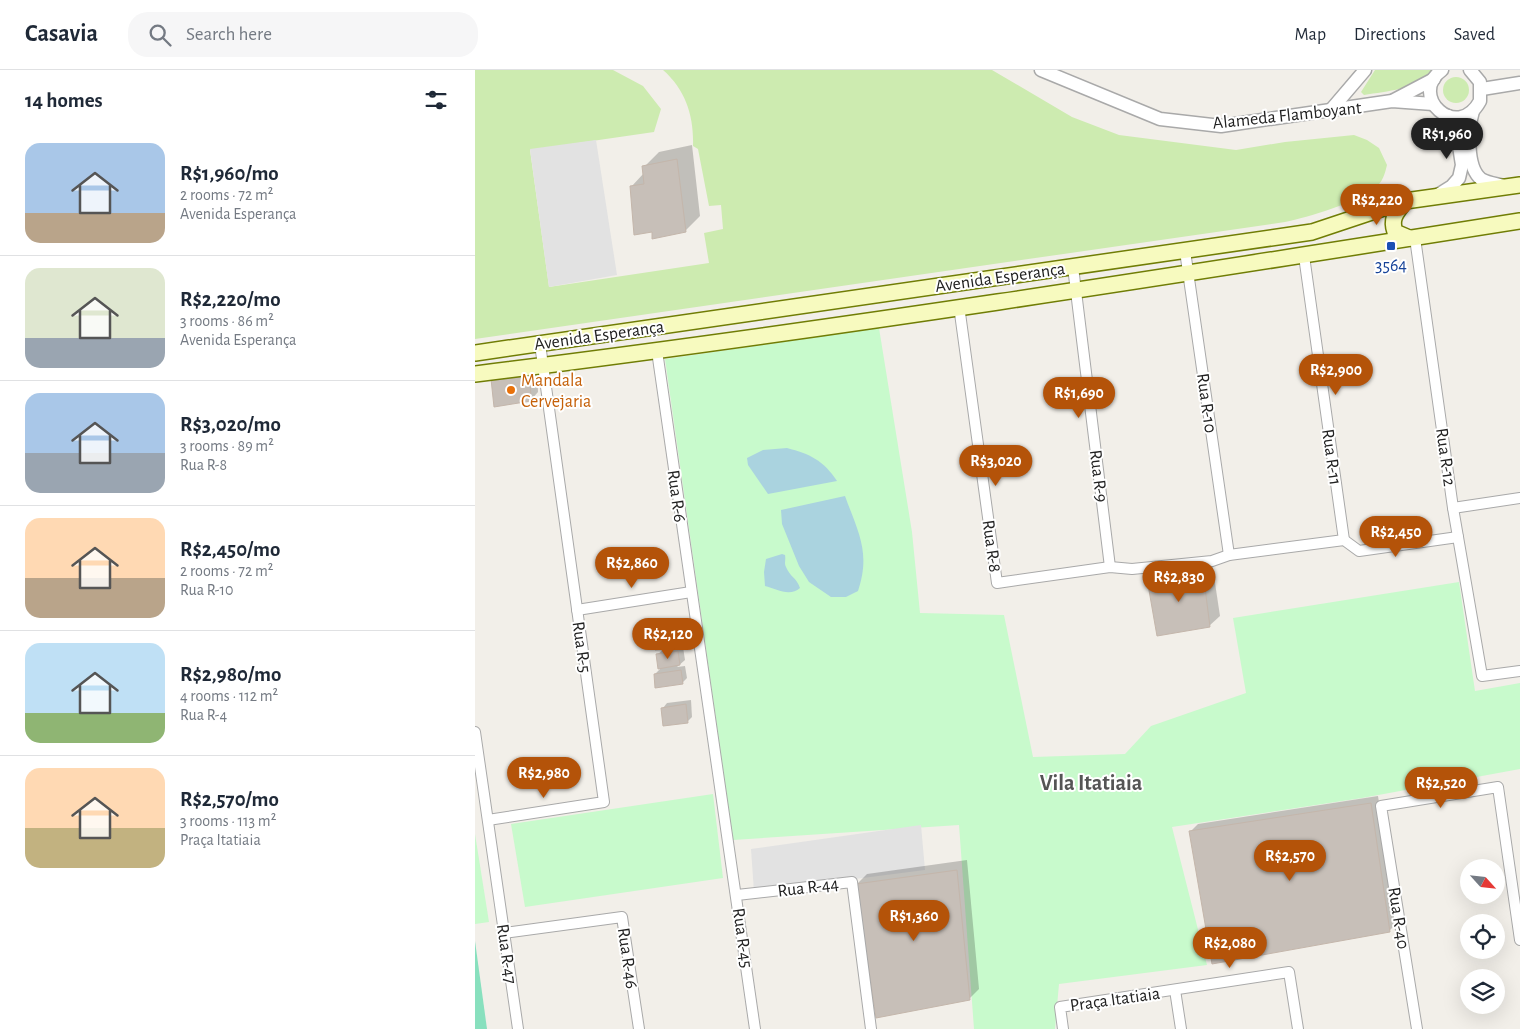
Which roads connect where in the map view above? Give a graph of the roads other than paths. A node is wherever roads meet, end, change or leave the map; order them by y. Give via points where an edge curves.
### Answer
1 (1041, 70) edge
2 (1470, 70) edge
3 (1364, 72) edge
4 (1438, 74) edge
5 (1520, 83) edge
6 (1482, 89) junction
7 (1392, 101) junction
8 (1433, 104) junction
9 (1359, 107) junction
10 (1330, 111) junction
11 (1473, 111) junction
12 (1448, 116) junction
13 (1513, 185) edge
14 (1433, 198) junction
15 (1405, 201) junction
16 (1520, 221) edge
17 (1412, 238) junction
18 (1185, 251) junction
19 (1304, 256) junction
20 (1073, 267) junction
21 (1187, 273) junction
22 (1076, 289) junction
23 (959, 306) junction
24 (540, 344) junction
25 (657, 351) junction
26 (475, 353) edge
27 (543, 366) junction
28 (475, 374) edge
29 (1520, 498) edge
30 (1453, 508) junction
31 (1458, 537) junction
32 (1344, 540) junction
33 (1229, 555) junction
34 (1110, 567) junction
35 (691, 592) junction
36 (577, 610) junction
37 (1520, 671) edge
38 (475, 732) edge
39 (488, 820) junction
40 (729, 848) joint
41 (737, 895) junction
42 (504, 933) junction
43 (1520, 940) edge
44 (1175, 990) junction
45 (518, 1029) edge
46 (639, 1029) edge
47 (755, 1029) edge
48 (871, 1029) edge
49 (1063, 1029) edge
50 (1181, 1029) edge
51 (1298, 1029) edge
52 (1417, 1029) edge

1 - 10 street, Alameda Flamboyant via 1160,119 1221,126
2 - 6 street
3 - 9 street via 1354,97
3 - 10 street
4 - 7 street, Alameda Flamboyant
4 - 8 street via 1430,94
5 - 6 street
6 - 11 street via 1480,101
7 - 8 street, Alameda Flamboyant
7 - 9 street, Alameda Flamboyant
8 - 12 street
9 - 10 street, Alameda Flamboyant
11 - 12 street via 1461,117
11 - 13 street via 1468,128 1473,170 1482,180
12 - 14 street via 1457,127 1462,165 1459,178 1452,186
13 - 14 main road, Avenida Esperança
14 - 15 main road, Avenida Esperança
15 - 17 main road via 1394,215 1392,224 1395,232
15 - 18 main road, Avenida Esperança via 1313,232
16 - 17 main road, Avenida Esperança
17 - 19 main road, Avenida Esperança
17 - 30 street, Rua R-12
18 - 20 main road, Avenida Esperança
18 - 21 street, Rua R-10
19 - 21 main road, Avenida Esperança
19 - 32 street, Rua R-11
20 - 22 street, Rua R-9
20 - 24 main road, Avenida Esperança
21 - 22 main road, Avenida Esperança
21 - 33 street, Rua R-10
22 - 23 main road, Avenida Esperança
22 - 34 street, Rua R-9
23 - 25 main road, Avenida Esperança
23 - 34 street, Rua R-8 via 997,583
24 - 26 main road, Avenida Esperança
24 - 27 street, Rua R-5
25 - 27 main road, Avenida Esperança
25 - 35 street, Rua R-6
27 - 28 main road, Avenida Esperança
27 - 36 street, Rua R-5
29 - 30 street
30 - 31 street, Rua R-12
31 - 32 street via 1359,551
31 - 37 street, Rua R-12 via 1482,676
32 - 33 street
33 - 34 street via 1212,561 1132,569
35 - 36 street
35 - 40 street, Rua R-6
36 - 39 street, Rua R-5 via 604,802
38 - 39 street, Rua R-47
39 - 42 street, Rua R-47
40 - 41 street, Rua R-45
41 - 47 street, Rua R-45
41 - 48 street, Rua R-44 via 852,882
42 - 45 street, Rua R-47
42 - 46 street, Rua R-46 via 622,917
43 - 52 street, Rua R-40 via 1497,787 1381,806
44 - 49 street, Praça Itatiaia via 1060,1007
44 - 50 street
44 - 51 street, Praça Itatiaia via 1289,972

